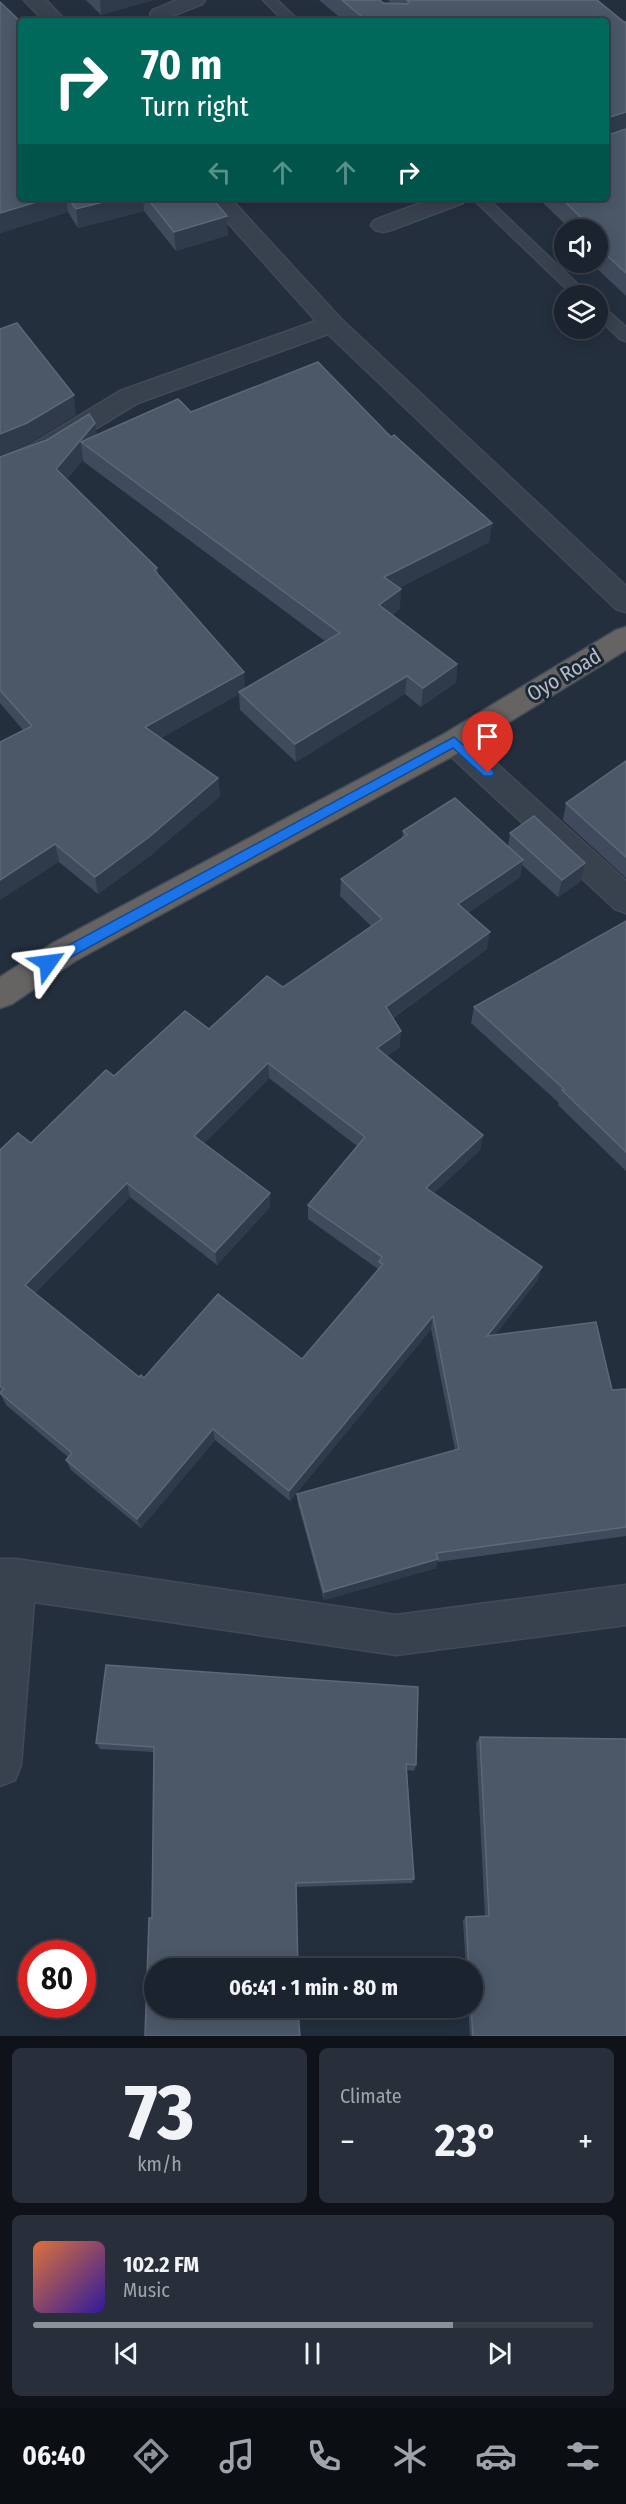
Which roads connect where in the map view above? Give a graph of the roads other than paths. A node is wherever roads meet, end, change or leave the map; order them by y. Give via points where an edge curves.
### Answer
1 (34, 0) edge
2 (195, 0) edge
3 (269, 0) edge
4 (160, 14) dead end
5 (53, 18) edge
6 (289, 18) edge
7 (220, 201) edge
8 (447, 201) edge
9 (482, 201) edge
10 (383, 225) dead end
11 (571, 285) edge
12 (608, 319) edge
13 (332, 324) junction
14 (626, 336) edge
15 (0, 468) edge
16 (626, 602) edge
17 (626, 637) edge
18 (454, 742) junction
19 (626, 900) edge
20 (0, 994) edge
21 (8, 1579) edge
22 (626, 1605) edge
23 (0, 1765) edge

1 - 5 street
2 - 4 street
3 - 6 lane
7 - 13 street
8 - 10 street
9 - 11 lane
12 - 14 lane
13 - 15 street via 129,397 40,451
13 - 16 street
17 - 18 highway, Oyo Road
18 - 19 street
18 - 20 highway, Oyo Road via 64,952
21 - 22 street via 396,1635
21 - 23 street

